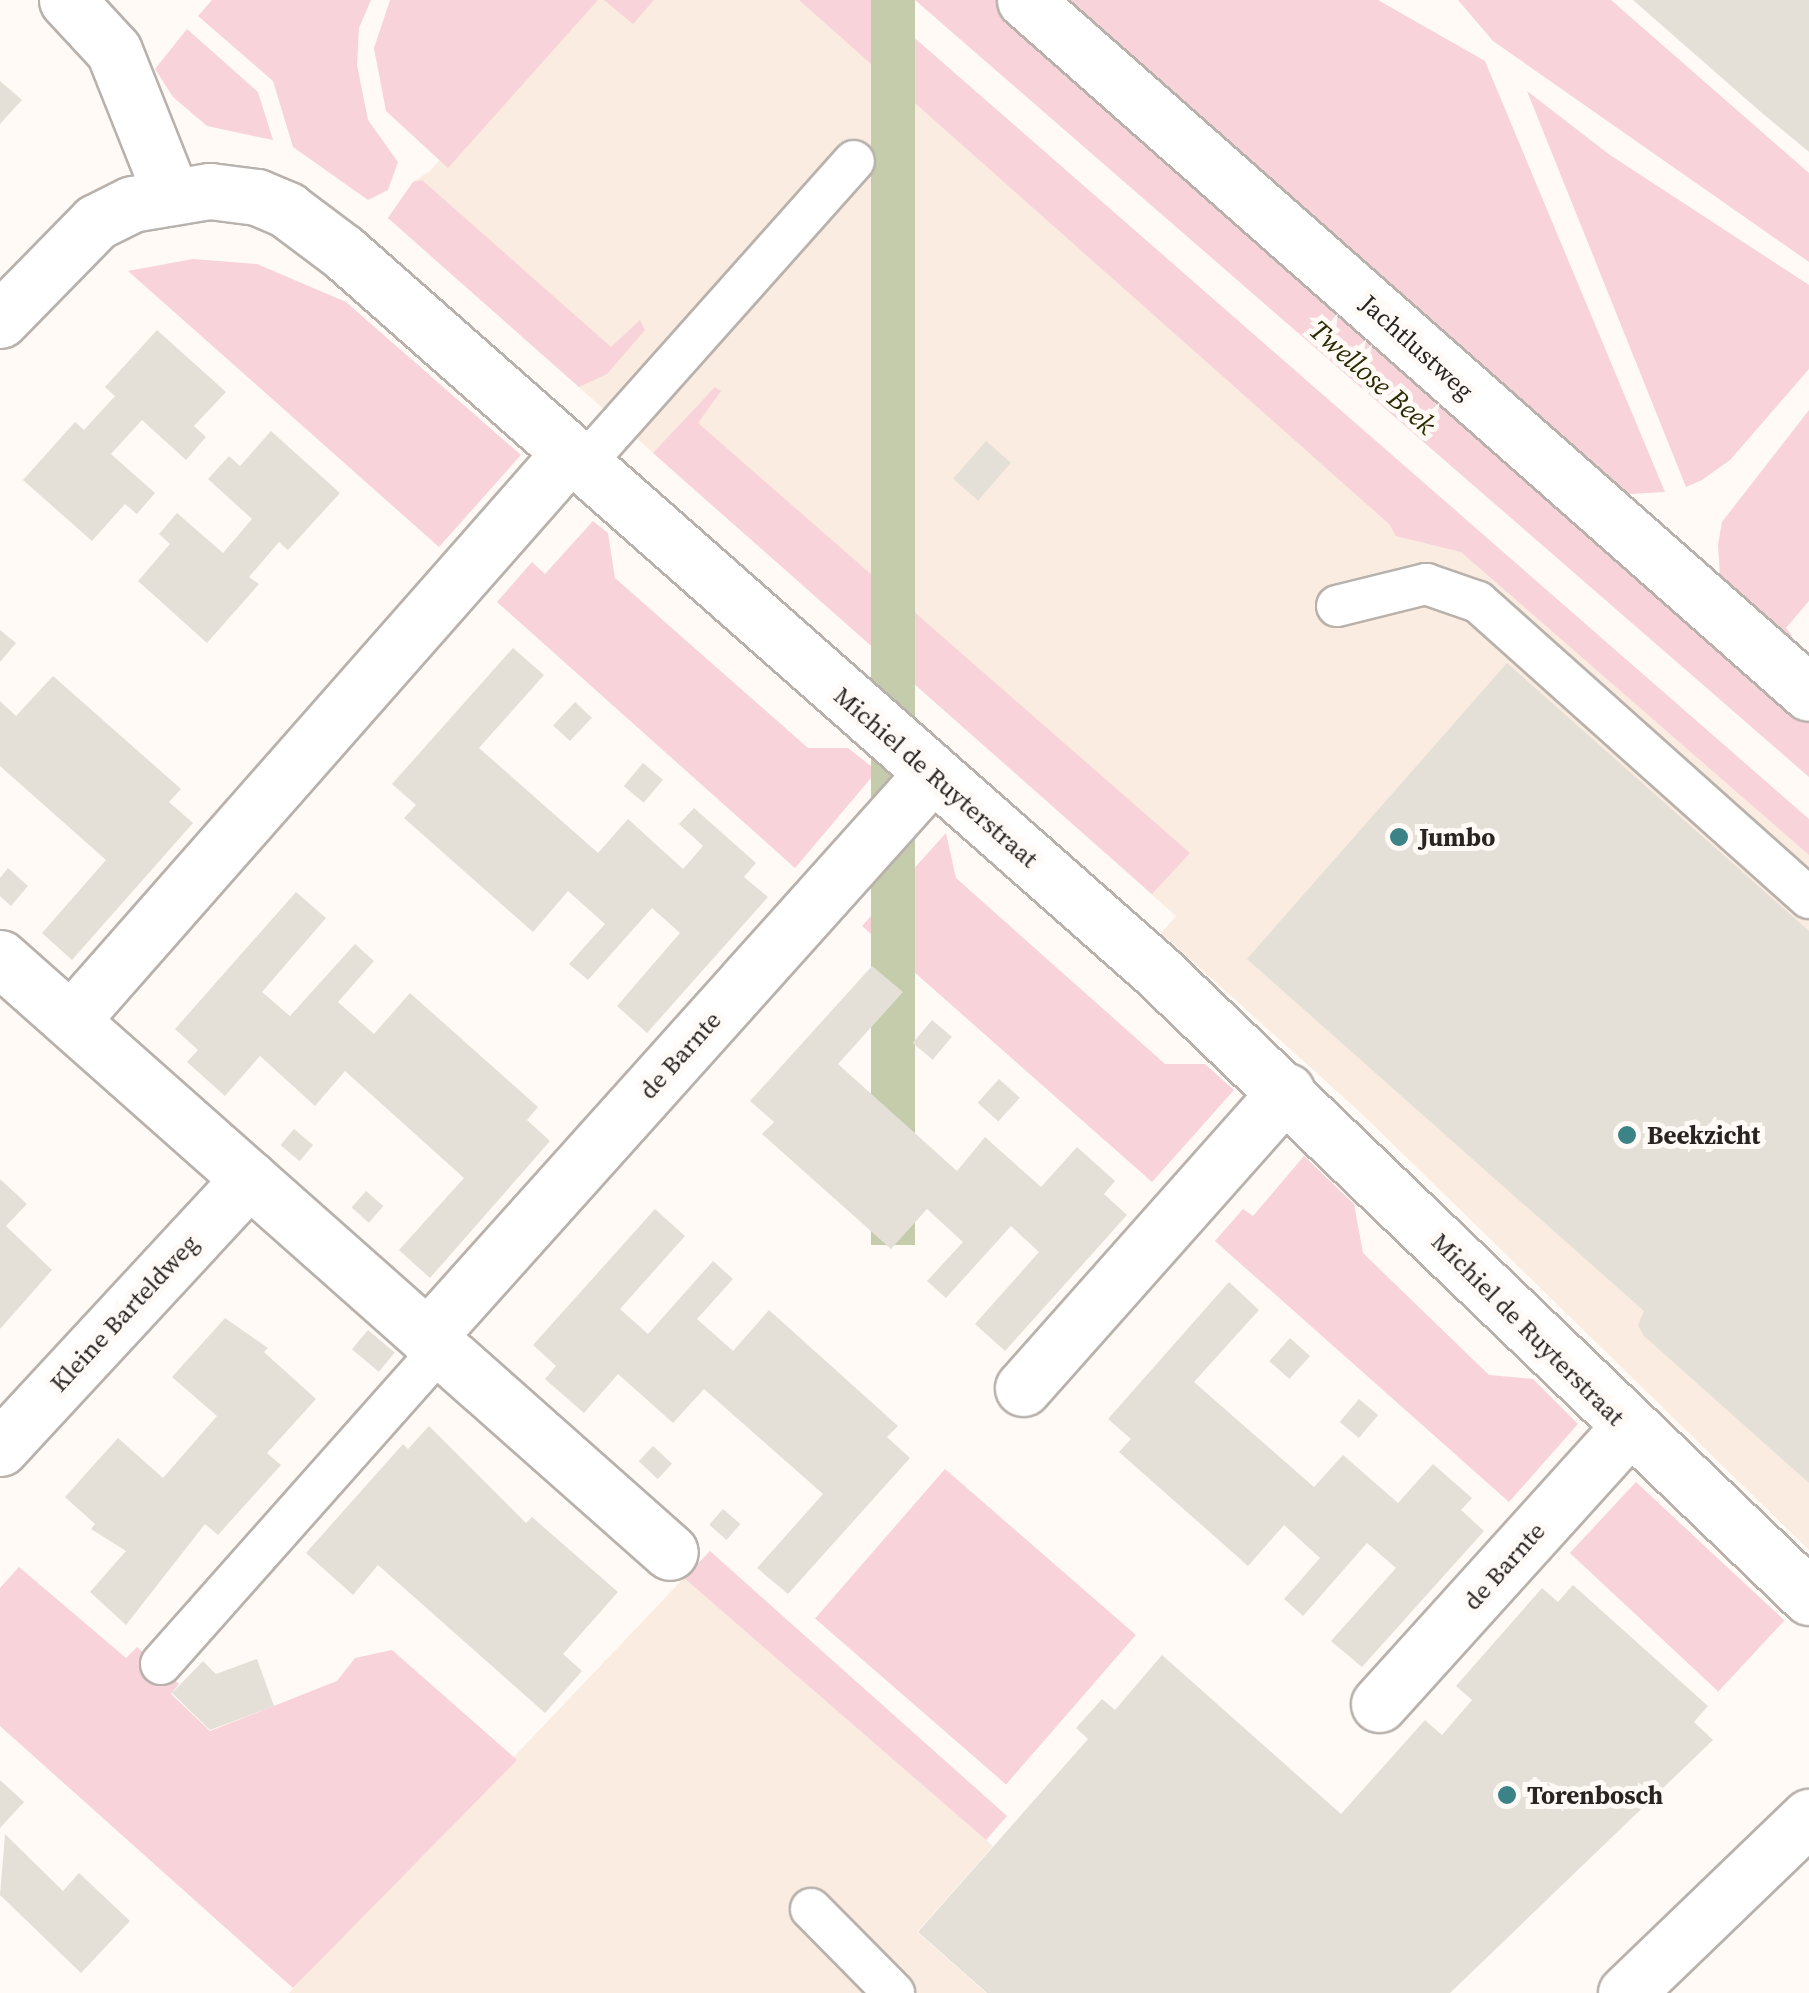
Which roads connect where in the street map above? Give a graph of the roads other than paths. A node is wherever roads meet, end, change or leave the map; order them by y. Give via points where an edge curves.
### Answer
1 (67, 0) edge
2 (1026, 0) edge
3 (854, 161) dead end
4 (171, 194) junction
5 (0, 320) edge
6 (577, 459) junction
7 (1336, 606) dead end
8 (1809, 693) edge
9 (932, 774) junction
10 (1809, 898) edge
11 (0, 958) edge
12 (70, 1020) junction
13 (1287, 1091) junction
14 (249, 1179) junction
15 (434, 1343) junction
16 (1024, 1388) dead end
17 (1628, 1428) junction
18 (0, 1448) edge
19 (670, 1552) dead end
20 (1809, 1598) edge
21 (161, 1664) dead end
22 (1379, 1704) dead end
23 (1809, 1817) edge
24 (810, 1909) dead end
25 (894, 1993) edge
26 (1626, 1993) edge

1 - 4 street via 114,51
2 - 8 street, Jachtlustweg
3 - 6 lane
4 - 5 street, Michiel de Ruyterstraat via 96,222
4 - 6 street, Michiel de Ruyterstraat via 257,197 287,210
6 - 9 street, Michiel de Ruyterstraat
6 - 12 street
7 - 10 lane via 1426,584 1478,602
9 - 13 street, Michiel de Ruyterstraat
9 - 15 street, de Barnte
11 - 12 street
12 - 14 street
13 - 16 street
13 - 17 street, Michiel de Ruyterstraat
14 - 15 street
14 - 18 street, Kleine Barteldweg
15 - 19 street
15 - 21 lane
17 - 20 street, Michiel de Ruyterstraat
17 - 22 street, de Barnte
23 - 26 street
24 - 25 lane

